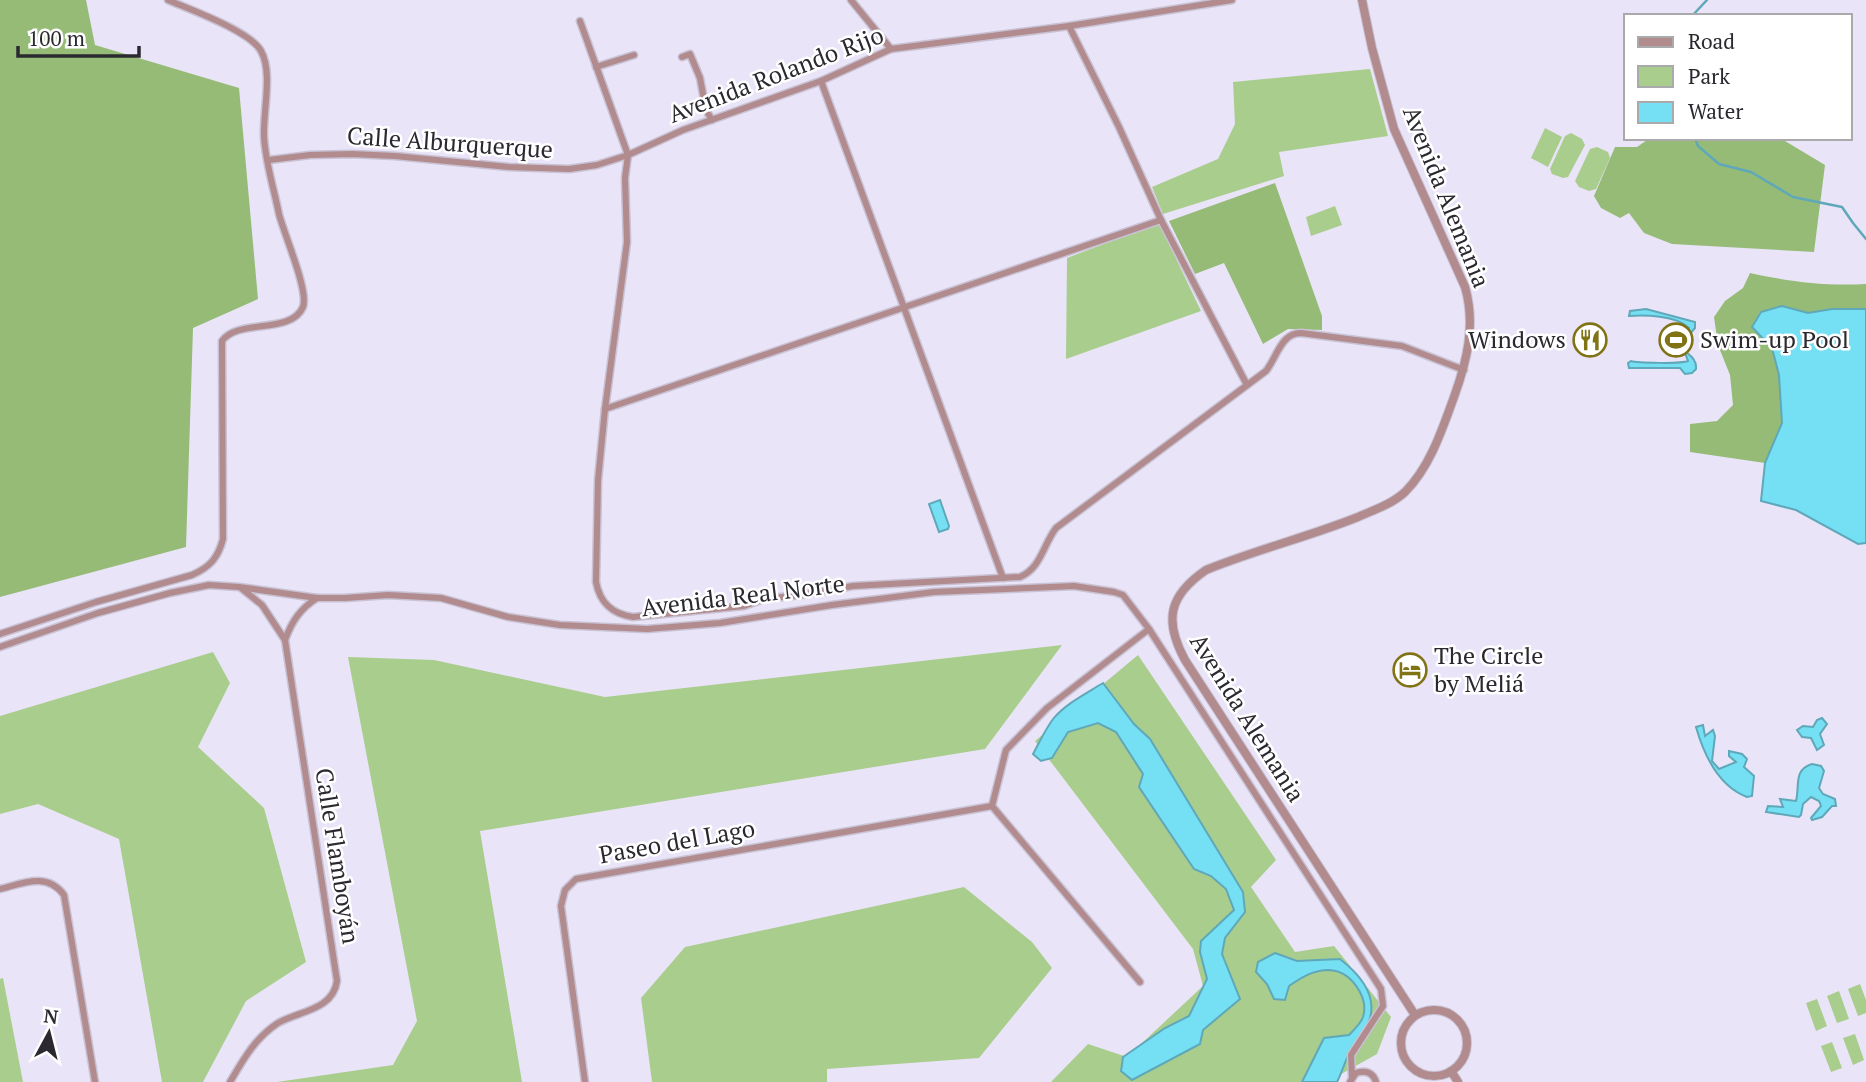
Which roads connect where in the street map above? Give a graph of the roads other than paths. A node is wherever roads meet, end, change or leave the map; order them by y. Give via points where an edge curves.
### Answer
1 (168, 0) edge
2 (851, 0) edge
3 (1232, 0) edge
4 (1362, 0) edge
5 (580, 21) dead end
6 (1069, 26) junction
7 (891, 49) junction
8 (634, 55) dead end
9 (681, 57) dead end
10 (596, 67) junction
11 (821, 81) junction
12 (712, 120) junction
13 (628, 155) junction
14 (269, 160) junction
15 (1161, 220) junction
16 (903, 308) junction
17 (1464, 370) junction
18 (1247, 385) junction
19 (605, 409) junction
20 (1003, 578) junction
21 (239, 587) junction
22 (317, 598) junction
23 (1149, 629) junction
24 (0, 634) edge
25 (285, 639) junction
26 (0, 647) edge
27 (992, 806) junction
28 (0, 889) edge
29 (1140, 982) dead end
30 (1415, 1015) junction
31 (1351, 1065) junction
32 (1451, 1071) junction
33 (1361, 1072) junction
34 (1351, 1079) edge
35 (94, 1082) edge
36 (230, 1082) edge
37 (585, 1082) edge
38 (1376, 1082) edge
39 (1458, 1082) edge

1 - 14 street via 244,34 261,50
2 - 7 street
3 - 6 street, Avenida Rolando Rijo
4 - 17 street, Avenida Alemania via 1394,129 1465,287 1471,317
5 - 10 street
6 - 7 street, Avenida Rolando Rijo
6 - 15 street
7 - 11 street, Avenida Rolando Rijo
8 - 10 street
9 - 12 street via 690,54
10 - 13 street
11 - 12 street, Avenida Rolando Rijo
11 - 16 street
12 - 13 street, Avenida Rolando Rijo
13 - 14 street, Calle Alburquerque via 569,169 352,154
13 - 19 street via 627,242
14 - 24 street via 304,300 293,318 231,333 222,341 220,551 204,570
15 - 16 street
15 - 18 street
16 - 19 street
16 - 20 street
17 - 18 street via 1402,346 1296,332 1284,339 1272,363
17 - 30 street, Avenida Alemania via 1435,446 1403,494 1335,526 1206,570 1178,596 1171,625 1185,660
18 - 20 street via 1056,528 1029,573
19 - 20 street via 596,582 611,611 633,617 744,606 853,586
21 - 22 street, Avenida Real Norte
21 - 25 street via 262,606
21 - 26 street, Avenida Real Norte via 209,585 170,593
22 - 23 street, Avenida Real Norte via 441,598 508,617 560,625 647,629 934,593 1074,586 1123,595
22 - 25 street via 302,608
23 - 27 street via 1047,708 1006,750
23 - 31 street, Avenida Real Norte via 1381,989 1383,1006 1353,1050
25 - 36 street, Calle Flamboyán via 337,981 332,997 278,1024 248,1050
27 - 29 street
27 - 37 street, Paseo del Lago via 576,878 565,890 561,906
28 - 35 street via 42,880 59,887 64,895
30 - 32 street via 1401,1037 1402,1055 1415,1070 1433,1076
30 - 32 street via 1442,1011 1464,1029 1464,1057
31 - 33 street
31 - 34 street, Avenida Real Norte
32 - 39 street
33 - 34 street
33 - 38 street via 1371,1074

